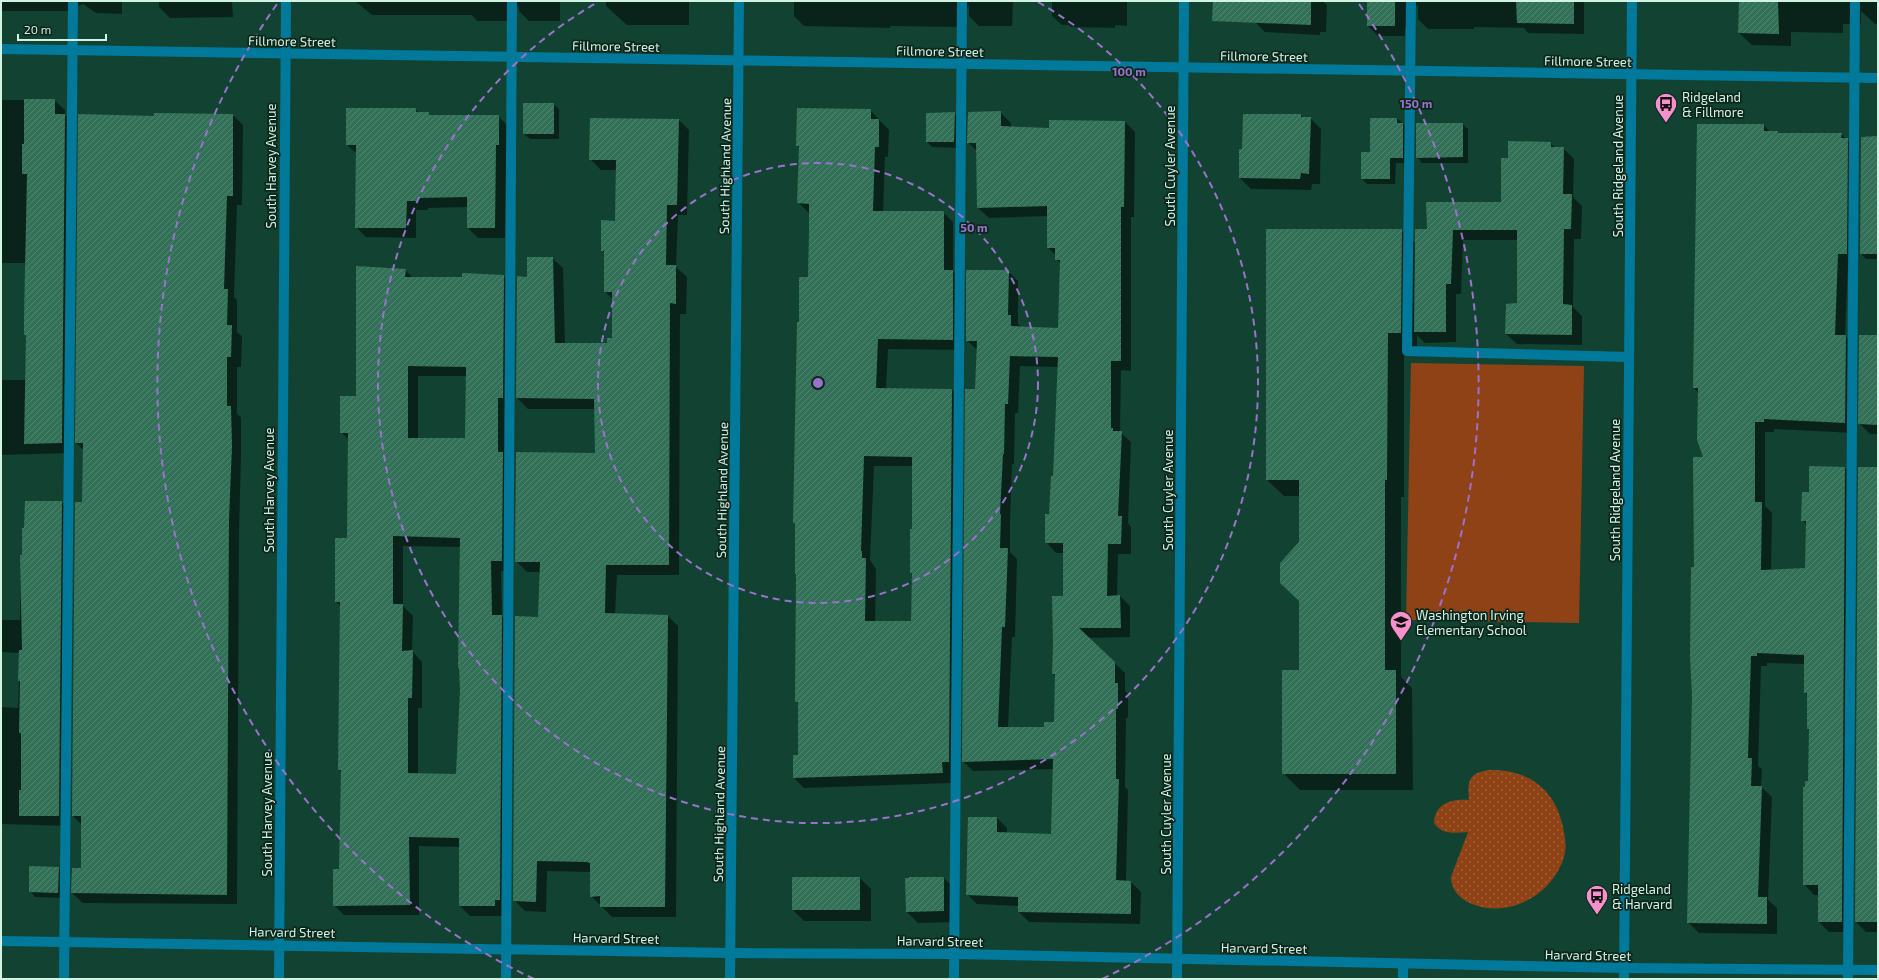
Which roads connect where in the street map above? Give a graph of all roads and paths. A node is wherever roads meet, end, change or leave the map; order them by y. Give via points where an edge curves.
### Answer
1 (73, 1) edge
2 (286, 1) edge
3 (512, 1) edge
4 (739, 1) edge
5 (962, 1) edge
6 (1184, 1) edge
7 (1410, 1) edge
8 (1632, 1) edge
9 (1854, 1) edge
10 (1, 49) edge
11 (73, 50) junction
12 (285, 54) junction
13 (512, 57) junction
14 (738, 61) junction
15 (962, 64) junction
16 (1184, 68) junction
17 (1410, 71) junction
18 (1631, 74) junction
19 (1854, 77) junction
20 (1878, 78) edge
21 (1629, 357) junction
22 (1, 941) edge
23 (64, 943) junction
24 (280, 945) junction
25 (506, 949) junction
26 (730, 953) junction
27 (955, 954) junction
28 (1178, 959) junction
29 (1403, 964) junction
30 (1624, 968) junction
31 (1878, 970) edge
32 (1848, 974) edge
33 (64, 979) edge
34 (279, 979) edge
35 (506, 979) edge
36 (730, 979) edge
37 (954, 979) edge
38 (1178, 979) edge
39 (1402, 979) edge
40 (1624, 979) edge

1 - 11 street
2 - 12 street, South Harvey Avenue
3 - 13 street
4 - 14 street, South Highland Avenue
5 - 15 street
6 - 16 street, South Cuyler Avenue
7 - 17 street
8 - 18 street, South Ridgeland Avenue
9 - 19 street
10 - 11 street, Fillmore Street
11 - 12 street, Fillmore Street
11 - 23 street
12 - 13 street, Fillmore Street
12 - 24 street, South Harvey Avenue
13 - 14 street, Fillmore Street
13 - 25 street
14 - 15 street, Fillmore Street
14 - 26 street, South Highland Avenue
15 - 16 street, Fillmore Street
15 - 27 street
16 - 17 street, Fillmore Street
16 - 28 street, South Cuyler Avenue
17 - 18 street, Fillmore Street
17 - 21 street via 1407,351
18 - 19 street, Fillmore Street
18 - 21 street, South Ridgeland Avenue
19 - 20 street, Fillmore Street
19 - 32 street
21 - 30 street, South Ridgeland Avenue
22 - 23 street, Harvard Street
23 - 24 street, Harvard Street
23 - 33 street
24 - 25 street, Harvard Street
24 - 34 street, South Harvey Avenue
25 - 26 street, Harvard Street
25 - 35 street
26 - 27 street, Harvard Street
26 - 36 street, South Highland Avenue
27 - 28 street, Harvard Street
27 - 37 street
28 - 29 street, Harvard Street
28 - 38 street, South Cuyler Avenue
29 - 30 street, Harvard Street
29 - 39 street
30 - 32 street, Harvard Street
30 - 40 street, South Ridgeland Avenue
31 - 32 street, Harvard Street

